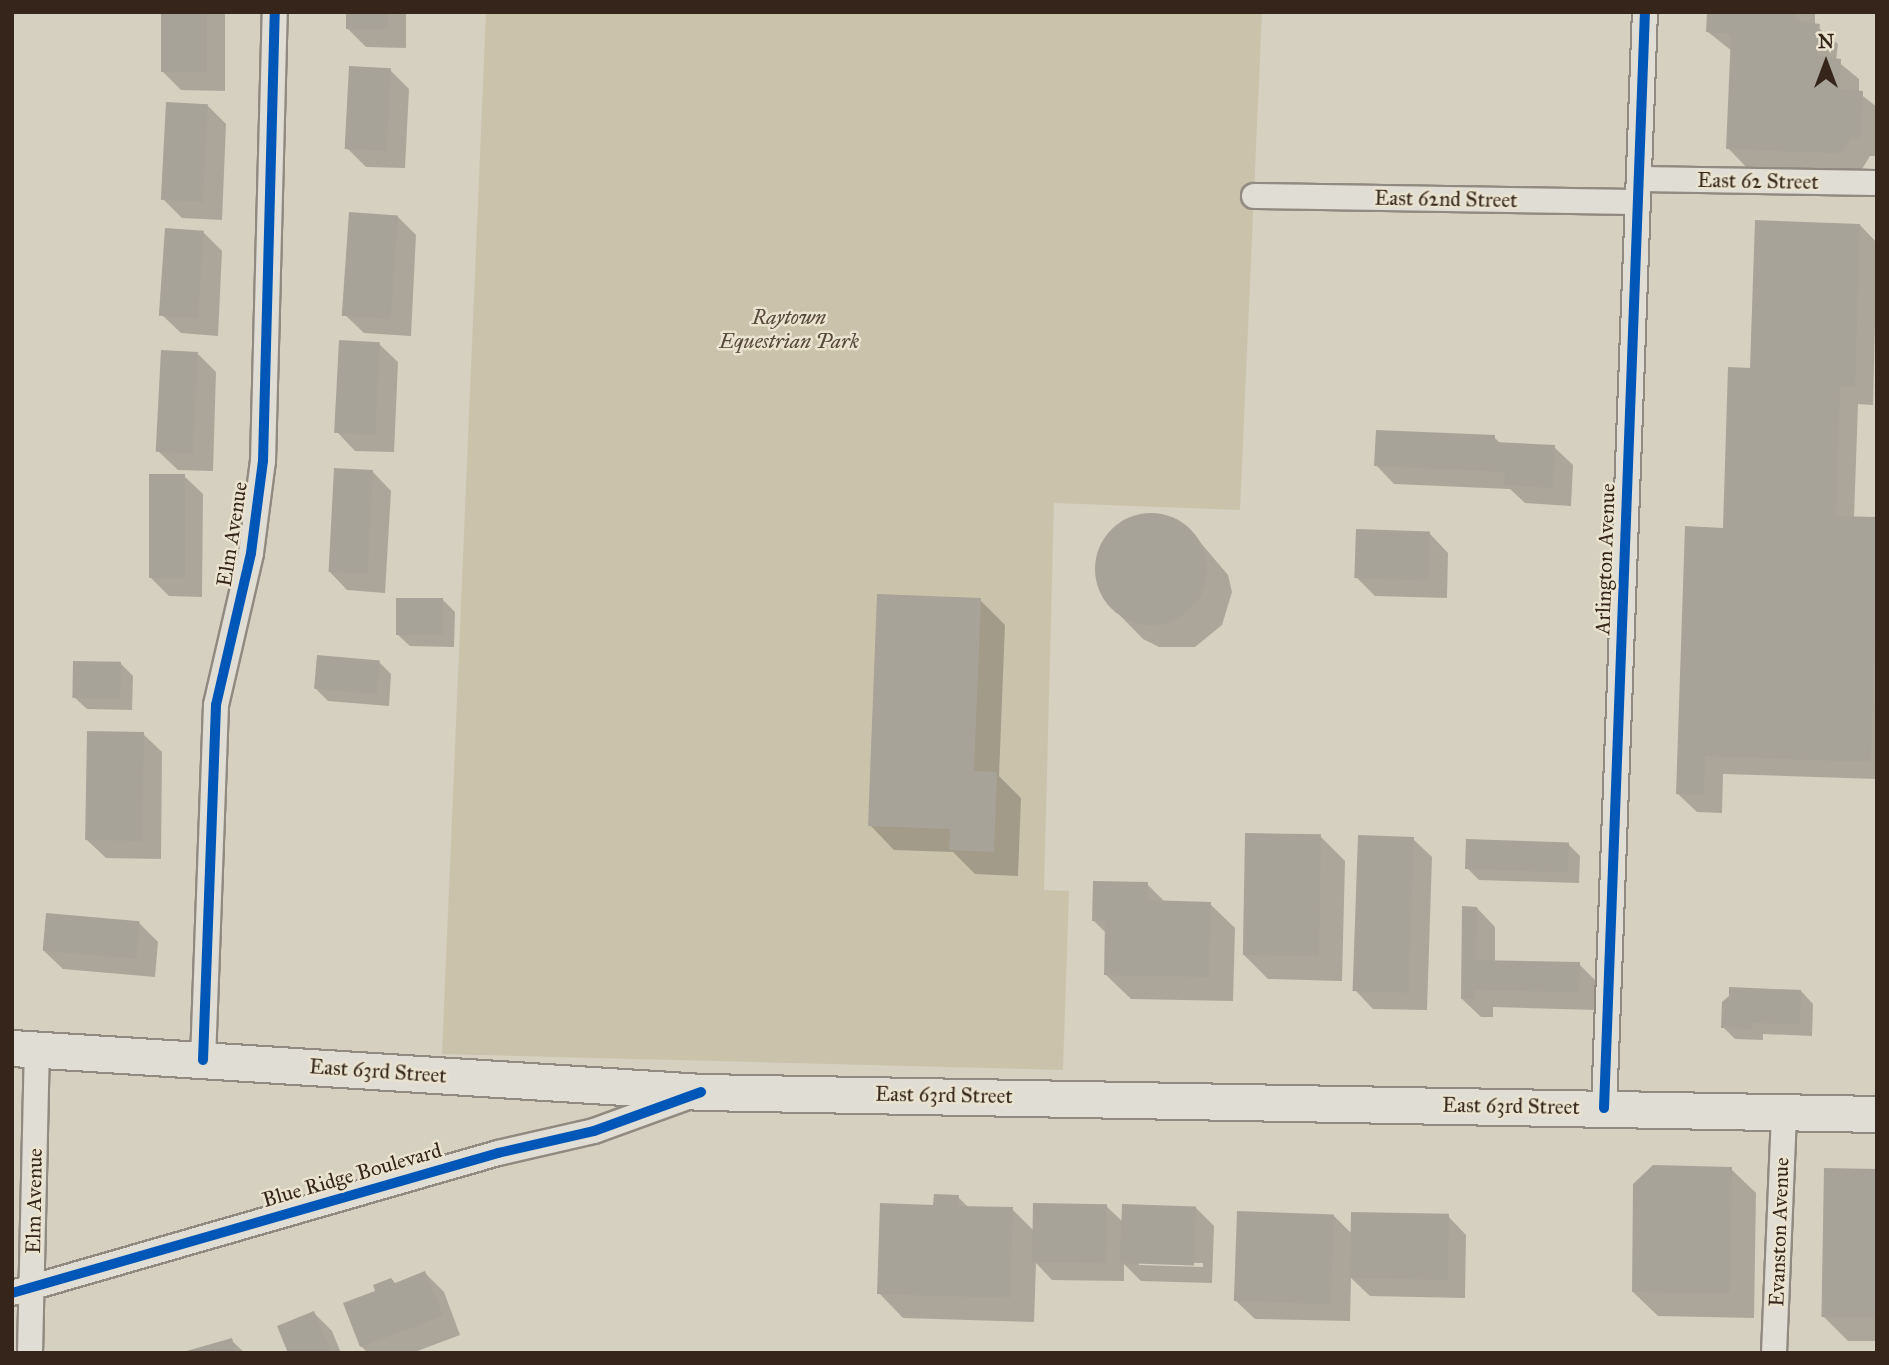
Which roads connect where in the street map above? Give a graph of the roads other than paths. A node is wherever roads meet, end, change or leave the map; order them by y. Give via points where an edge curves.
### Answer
1 (275, 12) edge
2 (1645, 12) edge
3 (1877, 183) edge
4 (1638, 191) junction
5 (1254, 196) dead end
6 (25, 1049) edge
7 (203, 1060) junction
8 (701, 1092) junction
9 (1604, 1108) junction
10 (1784, 1112) junction
11 (1877, 1114) edge
12 (22, 1290) edge
13 (30, 1353) edge
14 (1774, 1353) edge

1 - 7 street, Elm Avenue via 263,461 251,553 216,705
2 - 4 street, Arlington Avenue
3 - 4 street, East 62 Street
4 - 5 street, East 62nd Street
4 - 9 street, Arlington Avenue
6 - 7 main road, East 63rd Street
6 - 12 street, Elm Avenue
7 - 8 main road, East 63rd Street
8 - 9 main road, East 63rd Street
8 - 12 street, Blue Ridge Boulevard via 594,1131 498,1153
9 - 10 main road, East 63rd Street
10 - 11 main road, East 63rd Street
10 - 14 street, Evanston Avenue
12 - 13 street, Elm Avenue

